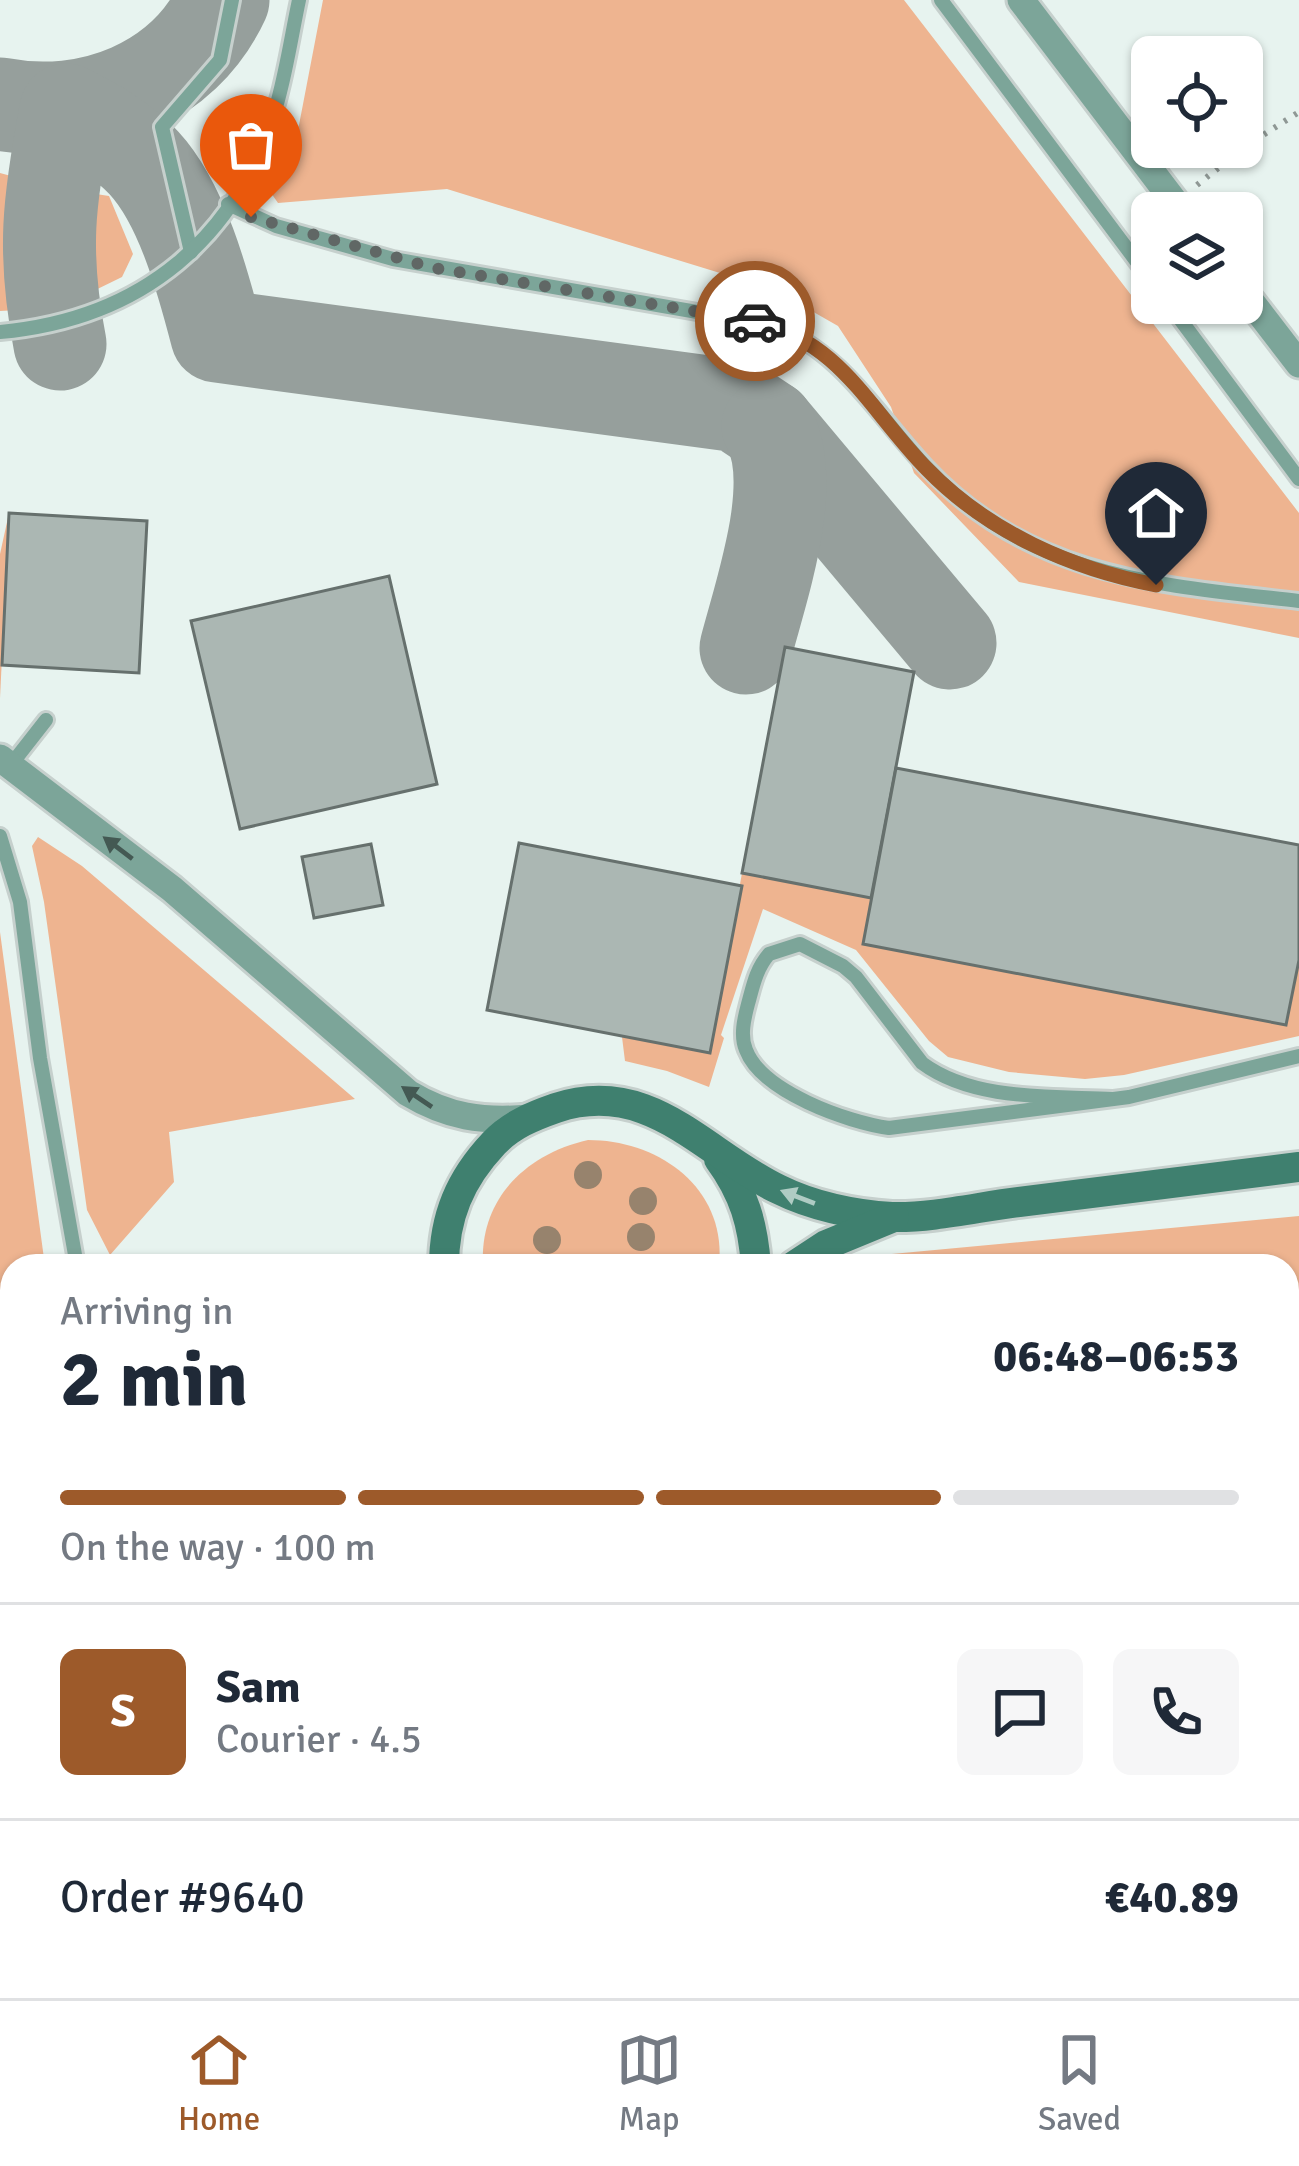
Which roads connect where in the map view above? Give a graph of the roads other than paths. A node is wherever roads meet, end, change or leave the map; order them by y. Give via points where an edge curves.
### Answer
1 (232, 0) edge
2 (299, 0) edge
3 (940, 0) edge
4 (1021, 0) edge
5 (1167, 192) edge
6 (228, 204) junction
7 (191, 253) junction
8 (1131, 254) edge
9 (1263, 317) edge
10 (1184, 324) edge
11 (0, 332) edge
12 (1299, 364) edge
13 (1299, 478) edge
14 (1299, 586) edge
15 (1273, 598) junction
16 (1299, 602) edge
17 (46, 720) dead end
18 (5, 762) edge
19 (0, 836) edge
20 (1299, 1056) edge
21 (1112, 1099) junction
22 (529, 1118) junction
23 (712, 1149) junction
24 (1299, 1167) edge
25 (894, 1217) junction
26 (75, 1254) edge
27 (445, 1254) edge
28 (755, 1254) edge
29 (812, 1254) edge

1 - 7 lane via 220,60 162,127
2 - 6 lane via 278,101
3 - 8 lane
4 - 5 street
6 - 7 lane
6 - 15 lane via 393,259 784,329 844,370 926,468 1016,536 1119,578
7 - 11 lane via 101,312
9 - 12 street
10 - 13 lane
14 - 15 lane
15 - 16 lane
17 - 18 lane
22 -> 18 street via 466,1118 408,1093 172,889
19 - 26 lane via 20,902
20 - 21 lane
21 - 21 lane via 889,1127 856,1123 773,1082 747,1054 744,1018 756,975 769,954 800,944 856,977 935,1072 1014,1094
22 - 23 main road via 568,1104 638,1105
22 - 27 main road via 475,1164 457,1194
25 -> 23 main road via 825,1208
23 - 28 main road via 738,1184
24 - 25 main road
25 - 29 main road

